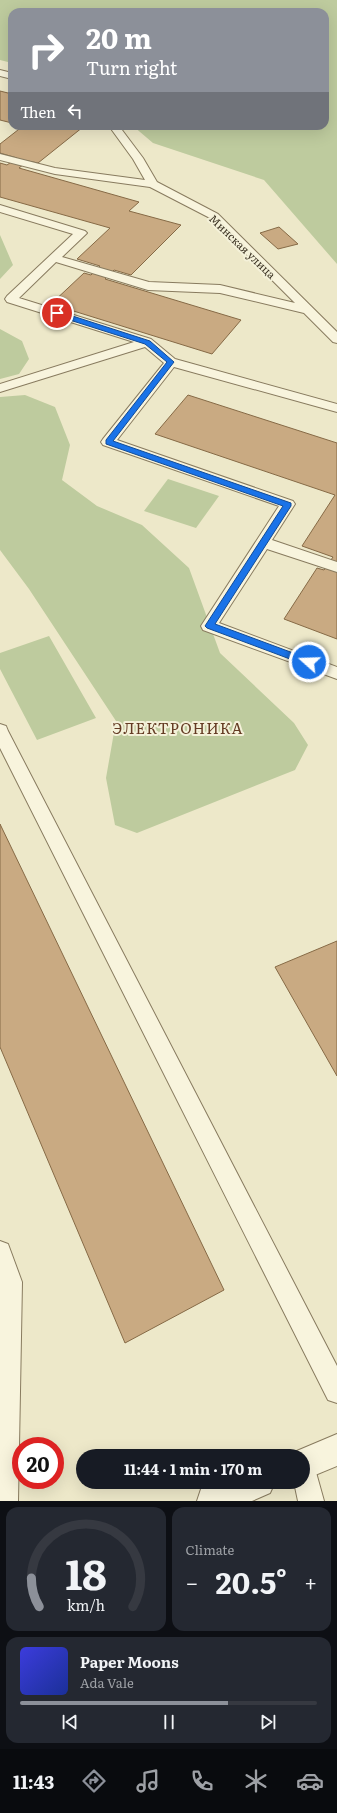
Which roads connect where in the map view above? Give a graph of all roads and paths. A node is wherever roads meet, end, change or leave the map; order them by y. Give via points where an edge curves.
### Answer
1 (117, 130) edge
2 (0, 157) edge
3 (153, 184) junction
4 (0, 208) edge
5 (54, 258) junction
6 (307, 310) junction
7 (337, 340) edge
8 (147, 342) junction
9 (171, 362) junction
10 (0, 388) edge
11 (337, 408) edge
12 (264, 542) junction
13 (337, 566) edge
14 (337, 673) edge
15 (0, 731) edge
16 (0, 1252) edge
17 (337, 1391) edge
18 (337, 1450) edge
19 (310, 1463) edge
20 (242, 1489) edge
21 (308, 1489) edge
22 (6, 1501) edge
23 (213, 1501) edge
24 (311, 1501) edge

1 - 3 lane
2 - 3 lane, Минская улица via 55,171
3 - 6 lane, Минская улица via 214,216
4 - 5 lane via 81,233
5 - 6 lane via 148,286 220,289
5 - 8 lane via 11,299
6 - 7 lane, Минская улица
8 - 9 lane
8 - 10 lane
9 - 11 lane
9 - 12 lane via 108,442 288,504
12 - 13 lane
12 - 14 lane via 210,626
15 - 17 lane
16 - 22 lane via 12,1282
18 - 19 street
20 - 23 street
21 - 24 lane

